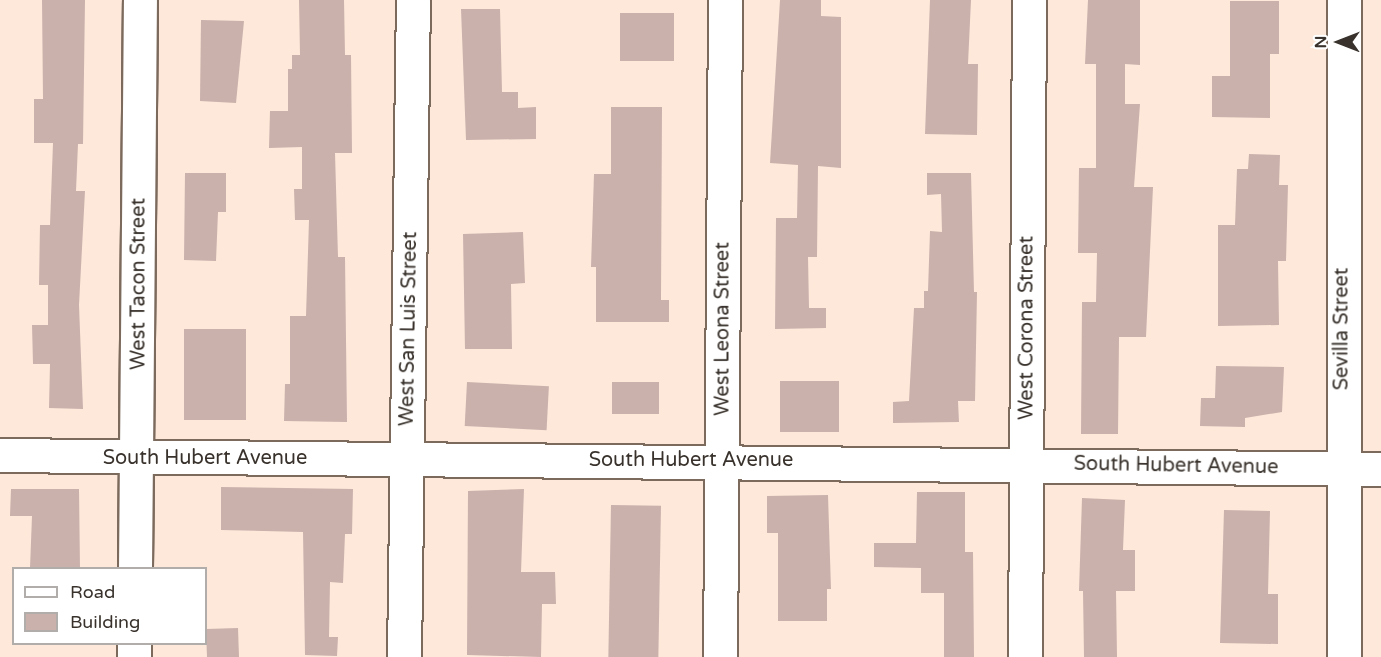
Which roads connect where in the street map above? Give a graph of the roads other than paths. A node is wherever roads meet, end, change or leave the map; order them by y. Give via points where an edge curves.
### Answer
1 (140, 0) edge
2 (413, 0) edge
3 (725, 0) edge
4 (1029, 0) edge
5 (1344, 0) edge
6 (0, 455) edge
7 (138, 458) junction
8 (407, 459) junction
9 (722, 459) junction
10 (1026, 464) junction
11 (1342, 468) junction
12 (1381, 469) edge
13 (135, 567) edge
14 (404, 657) edge
15 (720, 657) edge
16 (1025, 657) edge
17 (1344, 657) edge

1 - 7 street, West Tacon Street
2 - 8 street, West San Luis Street
3 - 9 street, West Leona Street
4 - 10 street, West Corona Street
5 - 11 street, Sevilla Street
6 - 7 street, South Hubert Avenue
7 - 8 street, South Hubert Avenue
7 - 13 street, West Tacon Street
8 - 9 street, South Hubert Avenue
8 - 14 street, West San Luis Street
9 - 10 street, South Hubert Avenue
9 - 15 street, West Leona Street
10 - 11 street, South Hubert Avenue
10 - 16 street, West Corona Street
11 - 12 street, South Hubert Avenue
11 - 17 street, Sevilla Street

